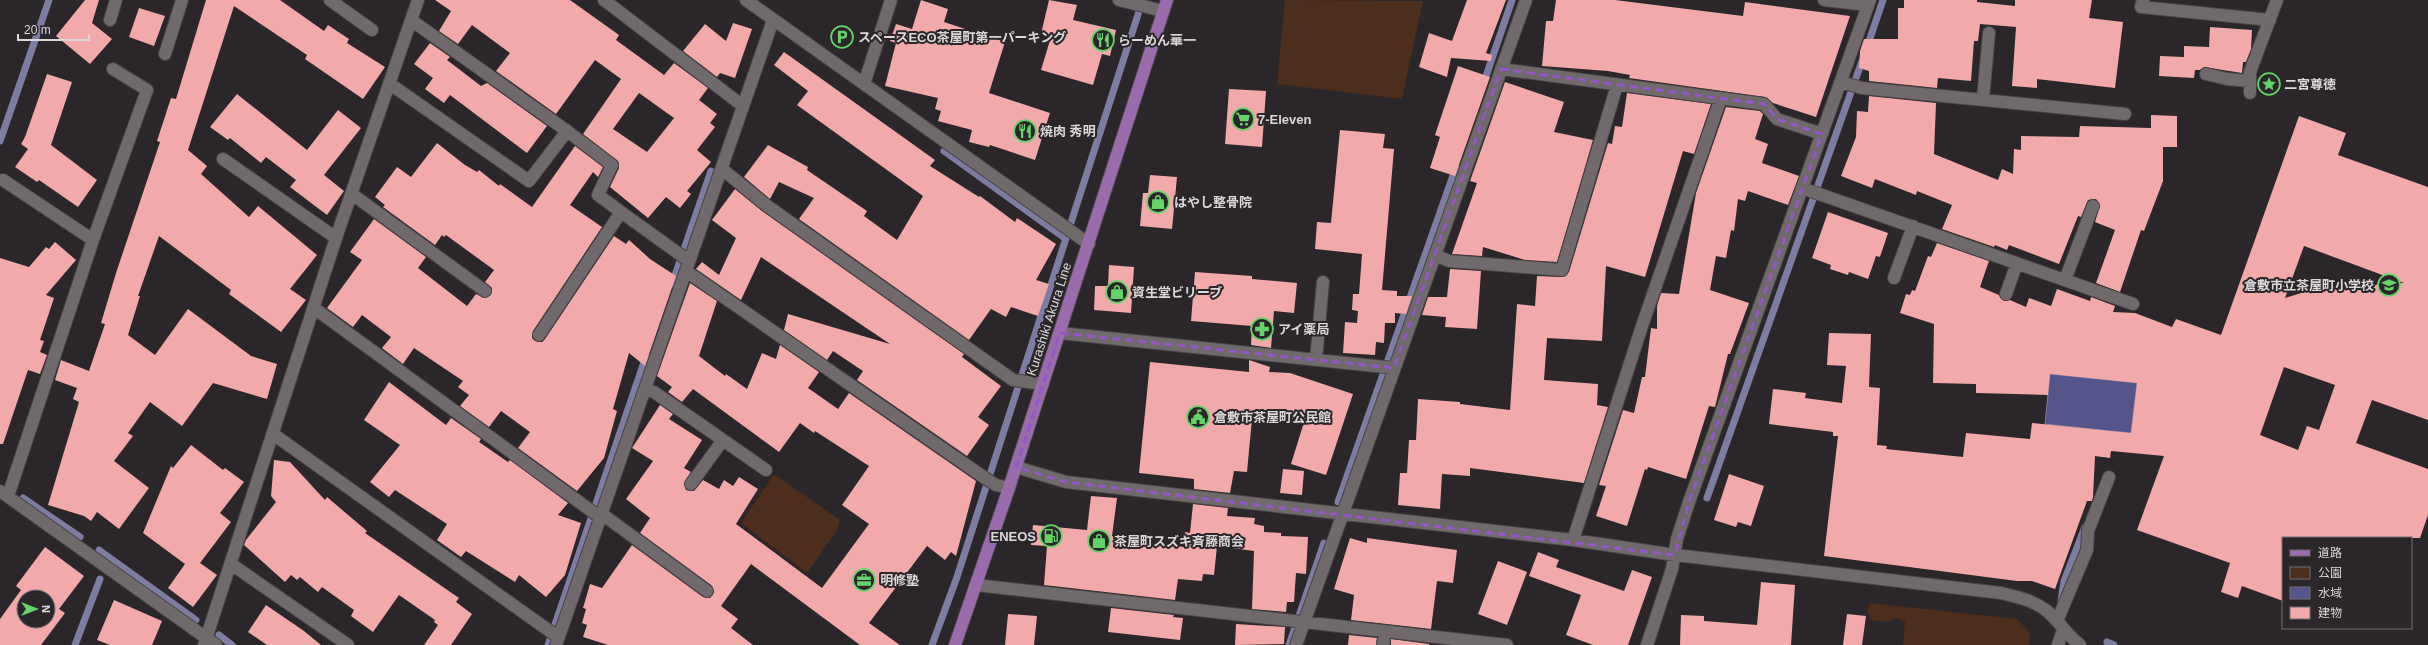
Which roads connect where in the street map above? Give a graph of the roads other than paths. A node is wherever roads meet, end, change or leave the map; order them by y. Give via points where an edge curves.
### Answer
1 (116, 0) edge
2 (181, 0) edge
3 (330, 0) edge
4 (418, 0) edge
5 (604, 0) edge
6 (746, 0) edge
7 (891, 0) edge
8 (1119, 0) edge
9 (1526, 0) edge
10 (1824, 0) edge
11 (2143, 0) edge
12 (2277, 0) edge
13 (1869, 3) edge
14 (1165, 6) edge
15 (110, 20) dead end
16 (411, 20) junction
17 (774, 20) junction
18 (2270, 20) junction
19 (372, 30) dead end
20 (1989, 33) dead end
21 (165, 54) dead end
22 (113, 69) dead end
23 (1501, 69) junction
24 (2206, 74) dead end
25 (2250, 81) junction
26 (1844, 83) junction
27 (390, 84) junction
28 (864, 84) junction
29 (1617, 85) junction
30 (2250, 93) dead end
31 (1721, 98) junction
32 (1983, 99) junction
33 (743, 106) junction
34 (2125, 114) dead end
35 (567, 131) junction
36 (1822, 134) junction
37 (223, 159) dead end
38 (722, 169) junction
39 (3, 180) dead end
40 (1806, 189) junction
41 (352, 194) junction
42 (2093, 206) dead end
43 (621, 212) junction
44 (1912, 226) junction
45 (336, 238) junction
46 (93, 240) junction
47 (1089, 244) junction
48 (1435, 255) junction
49 (684, 260) junction
50 (2017, 263) junction
51 (1894, 278) dead end
52 (2065, 280) junction
53 (1323, 282) dead end
54 (485, 291) dead end
55 (2006, 294) dead end
56 (2133, 304) dead end
57 (314, 308) junction
58 (1060, 333) junction
59 (539, 335) dead end
60 (1316, 360) junction
61 (1388, 368) junction
62 (1043, 384) junction
63 (645, 390) junction
64 (273, 434) junction
65 (723, 440) junction
66 (1016, 467) junction
67 (766, 470) dead end
68 (2109, 477) dead end
69 (691, 484) dead end
70 (1009, 488) junction
71 (4, 493) edge
72 (597, 514) junction
73 (1342, 514) junction
74 (1573, 540) junction
75 (1675, 555) junction
76 (231, 564) junction
77 (976, 585) junction
78 (707, 591) dead end
79 (1299, 622) junction
80 (2060, 626) junction
81 (1385, 632) junction
82 (554, 636) edge
83 (209, 643) edge
84 (348, 645) edge
85 (955, 645) edge
86 (1296, 645) edge
87 (1383, 645) edge
88 (1507, 645) edge
89 (1647, 645) edge
90 (2058, 645) edge
91 (2080, 645) edge

1 - 15 street
2 - 21 street
3 - 19 street
4 - 16 street
5 - 33 street
6 - 17 street
7 - 28 street
8 - 14 street via 1142,6
9 - 23 street
10 - 13 street
11 - 18 street via 2141,7
12 - 18 street
13 - 26 street
14 - 47 main road, Kurashiki Akura Line
16 - 27 street
16 - 35 street
17 - 28 street
17 - 33 street
18 - 25 street via 2250,72
20 - 32 street
22 - 46 street via 147,90
23 - 29 street
23 - 48 street
24 - 25 street
25 - 30 street
26 - 32 street via 1862,88
26 - 36 street
27 - 35 street via 529,181
27 - 41 street
28 - 47 street
29 - 31 street
29 - 48 street via 1562,270 1449,261
31 - 36 street via 1764,104 1776,119
31 - 74 street
32 - 34 street
33 - 38 street
35 - 43 street via 612,165 598,194
36 - 40 street
37 - 45 street
38 - 49 street
38 - 62 street via 766,205 1013,380
39 - 46 street
40 - 44 street
40 - 75 street via 1689,502
41 - 45 street
41 - 54 street
42 - 52 street
43 - 49 street
43 - 59 street
44 - 50 street
44 - 51 street
45 - 57 street
46 - 71 street
47 - 58 main road, Kurashiki Akura Line
48 - 61 street
49 - 63 street
49 - 70 street via 989,481
50 - 52 street
50 - 55 street
52 - 56 street
53 - 60 street
57 - 64 street
57 - 72 street
58 - 60 street
58 - 62 main road, Kurashiki Akura Line
60 - 61 street
61 - 73 street
62 - 66 main road, Kurashiki Akura Line
63 - 65 street via 654,392
63 - 72 street
64 - 76 street
64 - 82 street
65 - 67 street
65 - 69 street
66 - 70 main road, Kurashiki Akura Line
66 - 73 street via 1066,482
68 - 80 street via 2088,531 2087,550
70 - 77 main road, Kurashiki Akura Line
71 - 83 street
72 - 78 street
72 - 82 street
73 - 74 street
73 - 79 street
74 - 75 street
75 - 80 street via 2001,593 2036,604
75 - 89 street
76 - 83 street
76 - 84 street
77 - 79 street
77 - 85 main road, Kurashiki Akura Line
79 - 81 street
79 - 86 street
80 - 90 street
80 - 91 street
81 - 87 street
81 - 88 street

